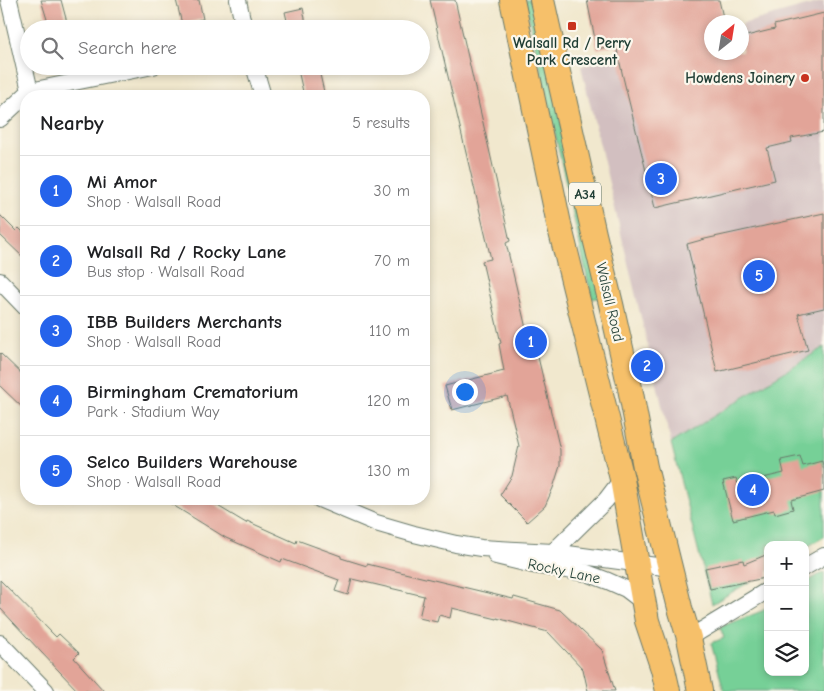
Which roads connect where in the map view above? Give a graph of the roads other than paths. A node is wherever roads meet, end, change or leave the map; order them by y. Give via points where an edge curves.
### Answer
1 (10, 0) edge
2 (238, 0) edge
3 (512, 0) edge
4 (542, 0) edge
5 (242, 20) edge
6 (20, 46) edge
7 (26, 75) edge
8 (109, 75) edge
9 (257, 75) edge
10 (30, 90) edge
11 (35, 90) edge
12 (261, 90) edge
13 (20, 100) edge
14 (0, 119) edge
15 (0, 281) edge
16 (20, 302) edge
17 (622, 479) junction
18 (333, 505) edge
19 (481, 548) junction
20 (553, 552) junction
21 (824, 556) edge
22 (637, 563) junction
23 (809, 565) edge
24 (671, 568) junction
25 (764, 592) edge
26 (643, 602) junction
27 (689, 638) junction
28 (0, 644) edge
29 (665, 680) edge
30 (46, 691) edge
31 (700, 691) edge

1 - 6 street
2 - 5 street
3 - 17 highway, Walsall Road / A34 via 559,224
4 - 24 highway, Walsall Road / A34
7 - 10 street
8 - 11 street
9 - 12 street
13 - 14 street
15 - 16 street
17 - 20 street, Rocky Lane via 606,500
17 - 22 highway, Walsall Road / A34
18 - 19 street, Rocky Lane via 376,523
19 - 20 street, Rocky Lane
19 - 26 street, Rocky Lane via 500,558 587,573 626,590
20 - 22 street, Rocky Lane
21 - 23 street
22 - 24 street, Rocky Lane
22 - 26 highway, Walsall Road / A34
24 - 27 highway, Walsall Road / A34
25 - 27 street
26 - 29 highway, Walsall Road / A34
27 - 29 highway via 673,648
27 - 31 highway, Walsall Road / A34
28 - 30 street

